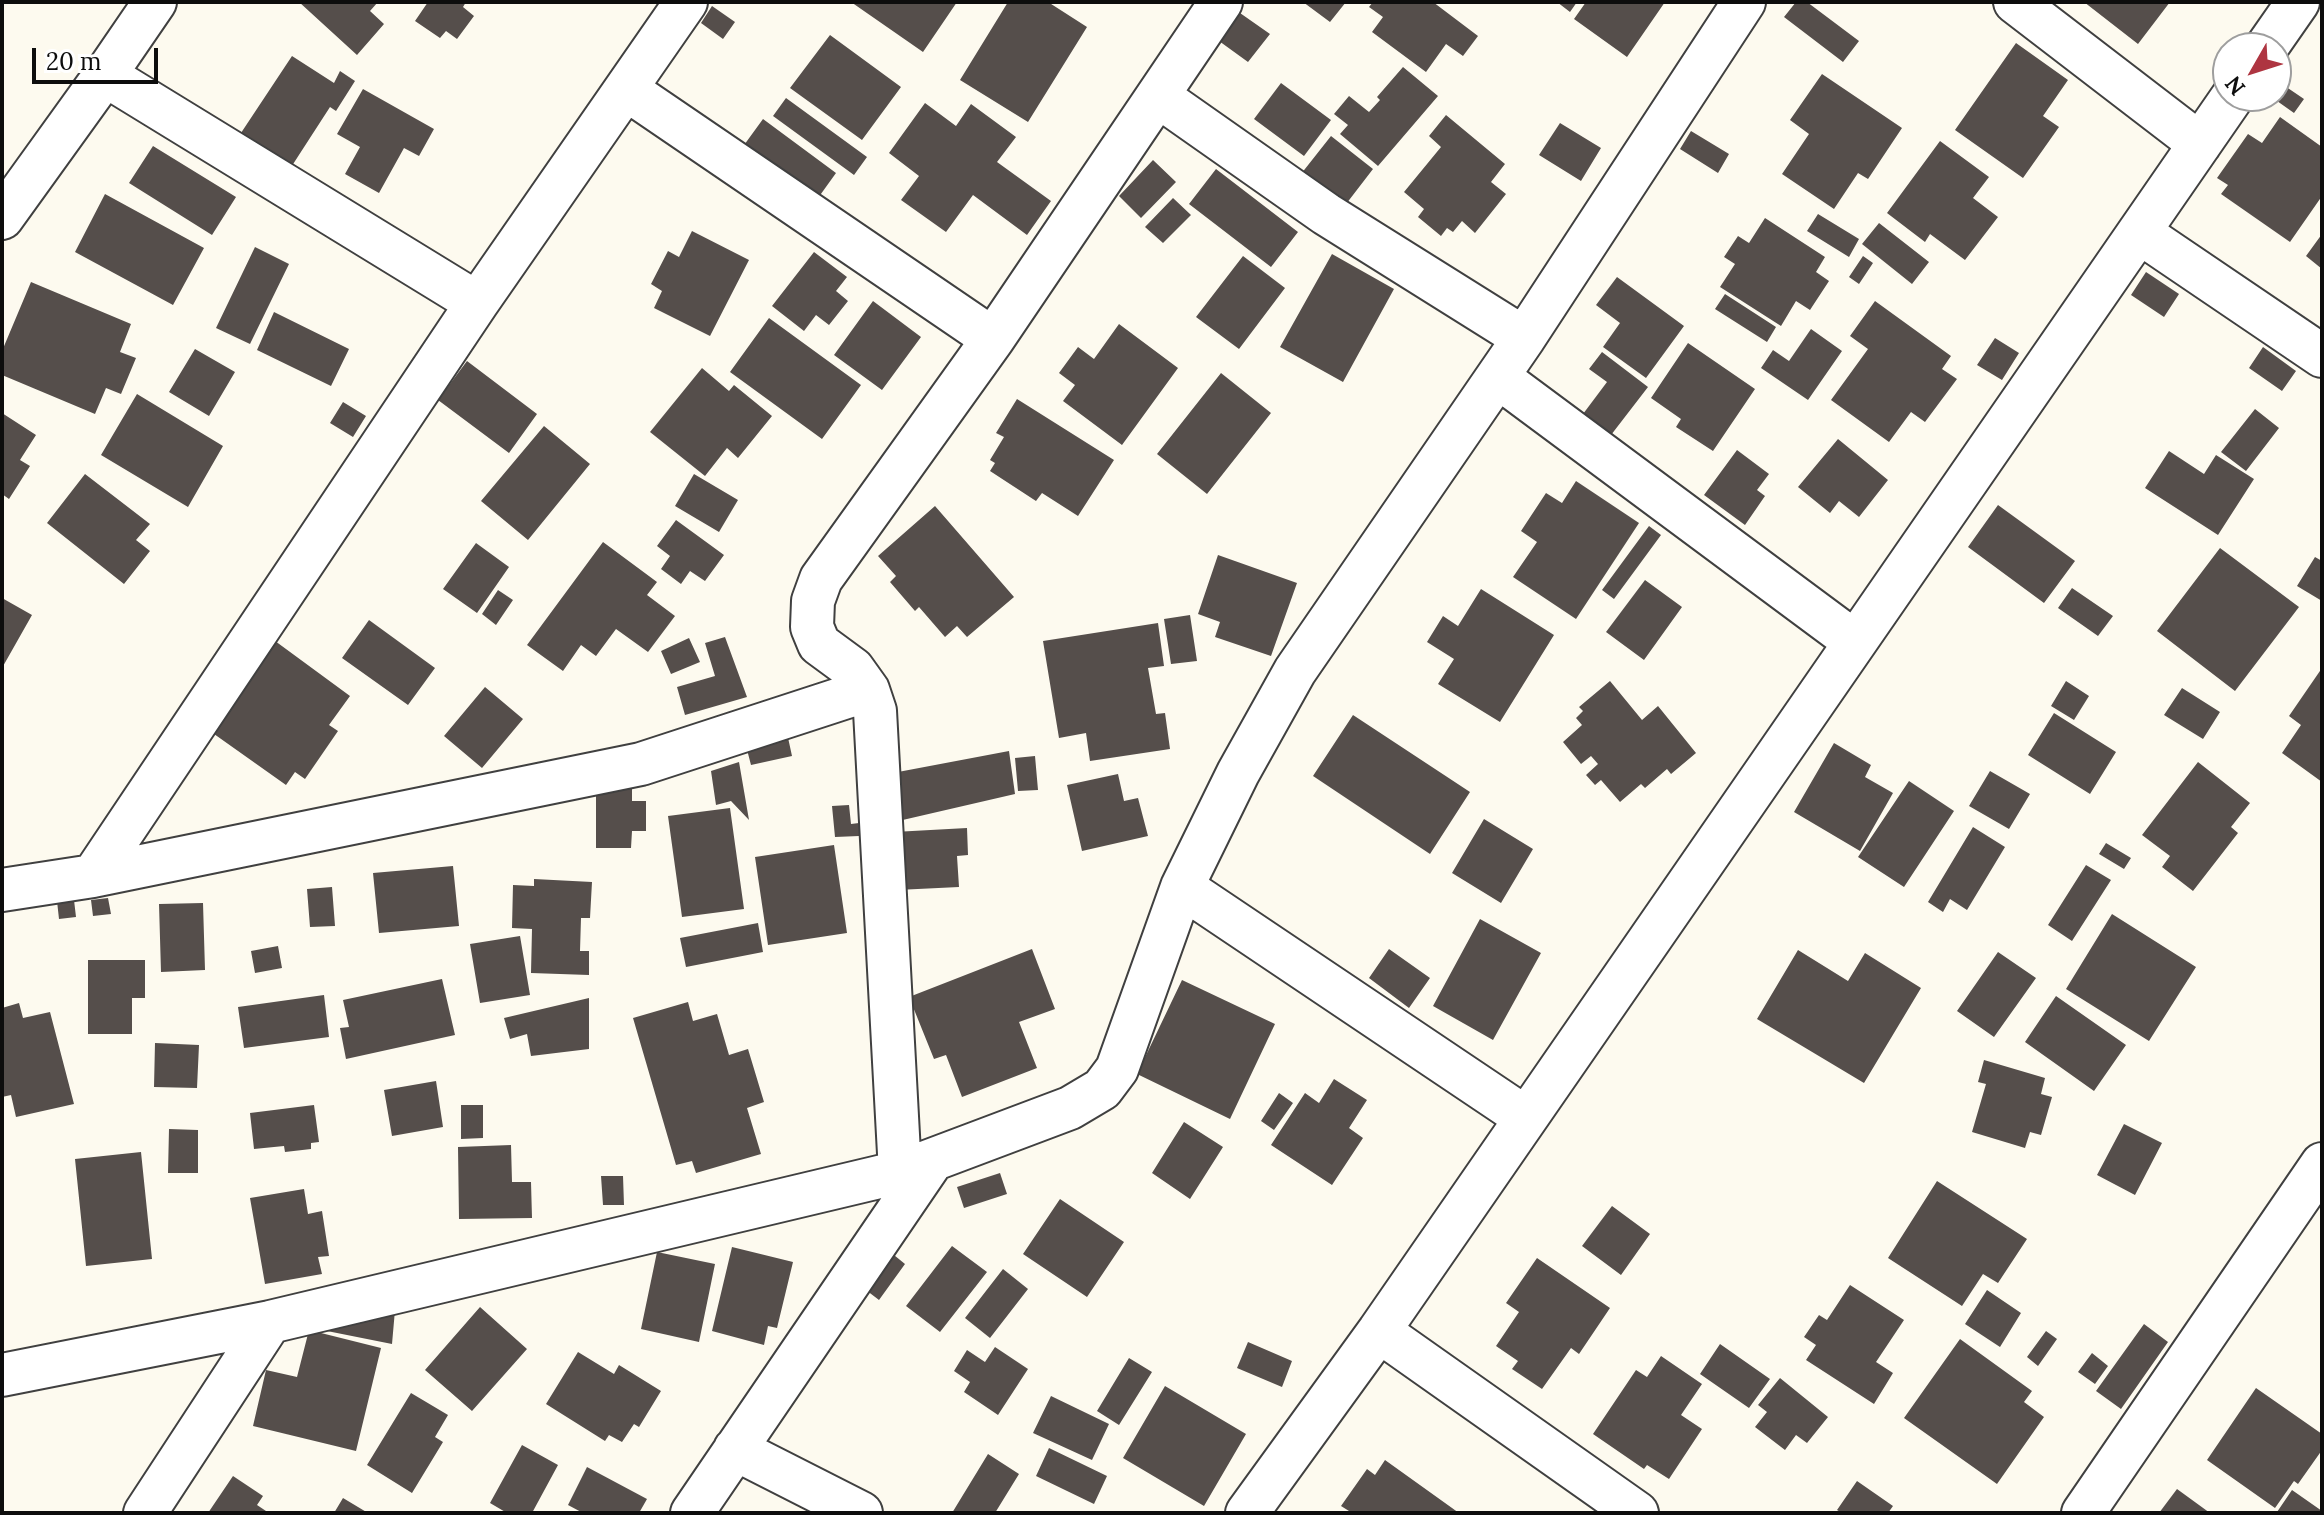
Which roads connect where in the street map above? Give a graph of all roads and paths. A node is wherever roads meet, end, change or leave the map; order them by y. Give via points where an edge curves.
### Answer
1 (155, 2) edge
2 (686, 2) edge
3 (1221, 2) edge
4 (1744, 2) edge
5 (2015, 2) edge
6 (2298, 2) edge
7 (2277, 32) edge
8 (105, 75) junction
9 (626, 89) junction
10 (1158, 96) junction
11 (2222, 112) edge
12 (2200, 144) junction
13 (2, 218) edge
14 (2139, 232) junction
15 (477, 303) junction
16 (1524, 338) junction
17 (993, 339) junction
18 (2322, 356) edge
19 (1498, 377) junction
20 (1855, 642) junction
21 (868, 690) junction
22 (93, 876) junction
23 (1182, 887) junction
24 (2, 890) edge
25 (1526, 1118) junction
26 (2322, 1164) edge
27 (916, 1166) junction
28 (270, 1322) junction
29 (1379, 1331) junction
30 (2, 1375) edge
31 (735, 1449) junction
32 (145, 1513) edge
33 (692, 1513) edge
34 (861, 1513) edge
35 (1247, 1513) edge
36 (1637, 1513) edge
37 (2083, 1513) edge

1 - 8 street
2 - 9 street
3 - 10 street
4 - 16 street
5 - 12 street
6 - 7 street
8 - 13 street
8 - 15 street
9 - 15 street
9 - 17 street
10 - 16 street via 1326,214
10 - 17 street
11 - 12 street
12 - 14 street
14 - 18 street
14 - 20 street
15 - 22 street
16 - 19 street
17 - 21 street via 821,579 813,601 812,627 819,644 853,669
19 - 20 street
19 - 23 street via 1295,671
20 - 25 street
21 - 22 street via 641,764
21 - 27 street via 875,711
22 - 24 street
23 - 25 street
23 - 27 street via 1117,1069 1102,1089 1070,1108
25 - 29 street
26 - 37 street
27 - 28 street
27 - 31 street
28 - 30 street
28 - 32 street
29 - 35 street
29 - 36 street
31 - 33 street
31 - 34 street

